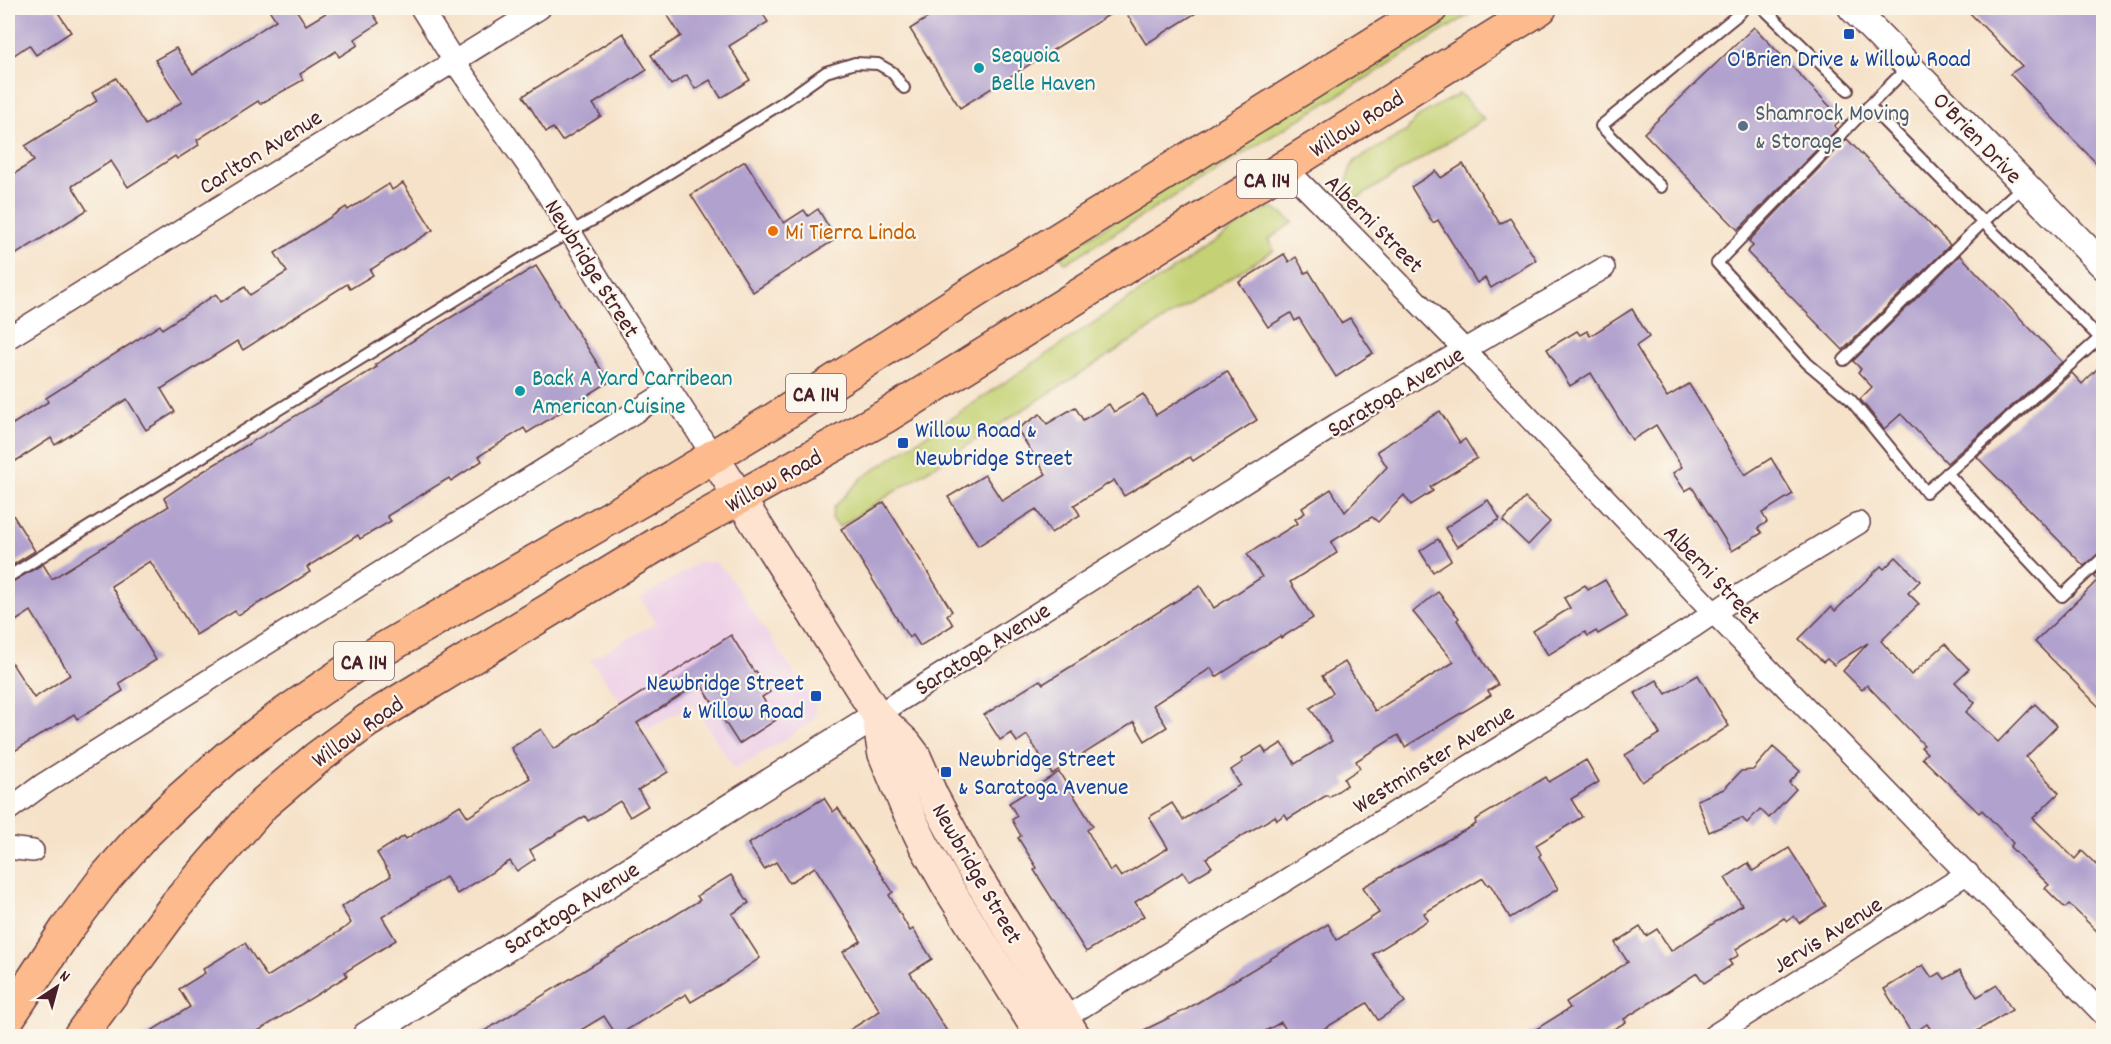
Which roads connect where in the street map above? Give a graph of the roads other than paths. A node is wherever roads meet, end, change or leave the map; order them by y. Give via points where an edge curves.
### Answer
1 (421, 8) edge
2 (540, 8) edge
3 (1431, 8) edge
4 (1540, 8) edge
5 (1744, 8) edge
6 (1763, 8) edge
7 (1852, 8) edge
8 (454, 61) junction
9 (1909, 66) junction
10 (904, 88) dead end
11 (1848, 90) dead end
12 (1869, 106) junction
13 (1285, 167) junction
14 (2025, 185) junction
15 (1661, 187) dead end
16 (1983, 222) junction
17 (570, 232) junction
18 (2103, 266) edge
19 (1604, 268) dead end
20 (8, 338) edge
21 (2102, 338) edge
22 (1464, 349) junction
23 (1844, 360) dead end
24 (670, 390) junction
25 (713, 456) junction
26 (1947, 473) junction
27 (741, 499) junction
28 (1859, 523) dead end
29 (2103, 557) edge
30 (8, 577) edge
31 (1713, 612) junction
32 (877, 715) junction
33 (8, 810) edge
34 (8, 848) edge
35 (33, 851) dead end
36 (1968, 873) junction
37 (2103, 1015) edge
38 (8, 1017) edge
39 (1051, 1032) edge
40 (80, 1036) edge
41 (366, 1036) edge
42 (1713, 1036) edge

1 - 8 street, Newbridge Street
2 - 8 street, Carlton Avenue
3 - 25 main road, Willow Road / CA 114
4 - 13 main road, Willow Road / CA 114
5 - 15 lane via 1601,126
6 - 11 lane
7 - 9 street, O'Brien Drive
8 - 17 street, Newbridge Street
8 - 20 street, Carlton Avenue
9 - 12 lane
9 - 14 street, O'Brien Drive
10 - 17 lane via 892,72 878,64 855,63 826,72
12 - 16 lane
12 - 26 lane via 1717,263 1807,363 1850,399 1926,492
13 - 22 street, Alberni Street
13 - 27 main road, Willow Road / CA 114 via 886,416
14 - 16 lane
14 - 18 street, O'Brien Drive
16 - 21 lane
16 - 23 lane
17 - 24 street, Newbridge Street
17 - 30 lane
19 - 22 street, Saratoga Avenue
21 - 26 lane
22 - 31 street, Alberni Street
22 - 32 street, Saratoga Avenue via 1337,424
24 - 25 street, Newbridge Street
24 - 33 street via 42,784
25 - 27 main road, Newbridge Street
25 - 38 main road, Willow Road / CA 114 via 351,668 229,756 144,834 106,877
26 - 29 lane via 2062,596
27 - 32 main road, Newbridge Street
27 - 40 main road, Willow Road / CA 114 via 681,530 440,675 317,758 263,804 217,856
28 - 31 street, Westminster Avenue
31 - 36 street, Alberni Street
31 - 39 street, Westminster Avenue
32 - 39 main road, Newbridge Street via 915,755
32 - 41 street, Saratoga Avenue
34 - 35 street
36 - 37 street, Alberni Street
36 - 42 street, Jervis Avenue

